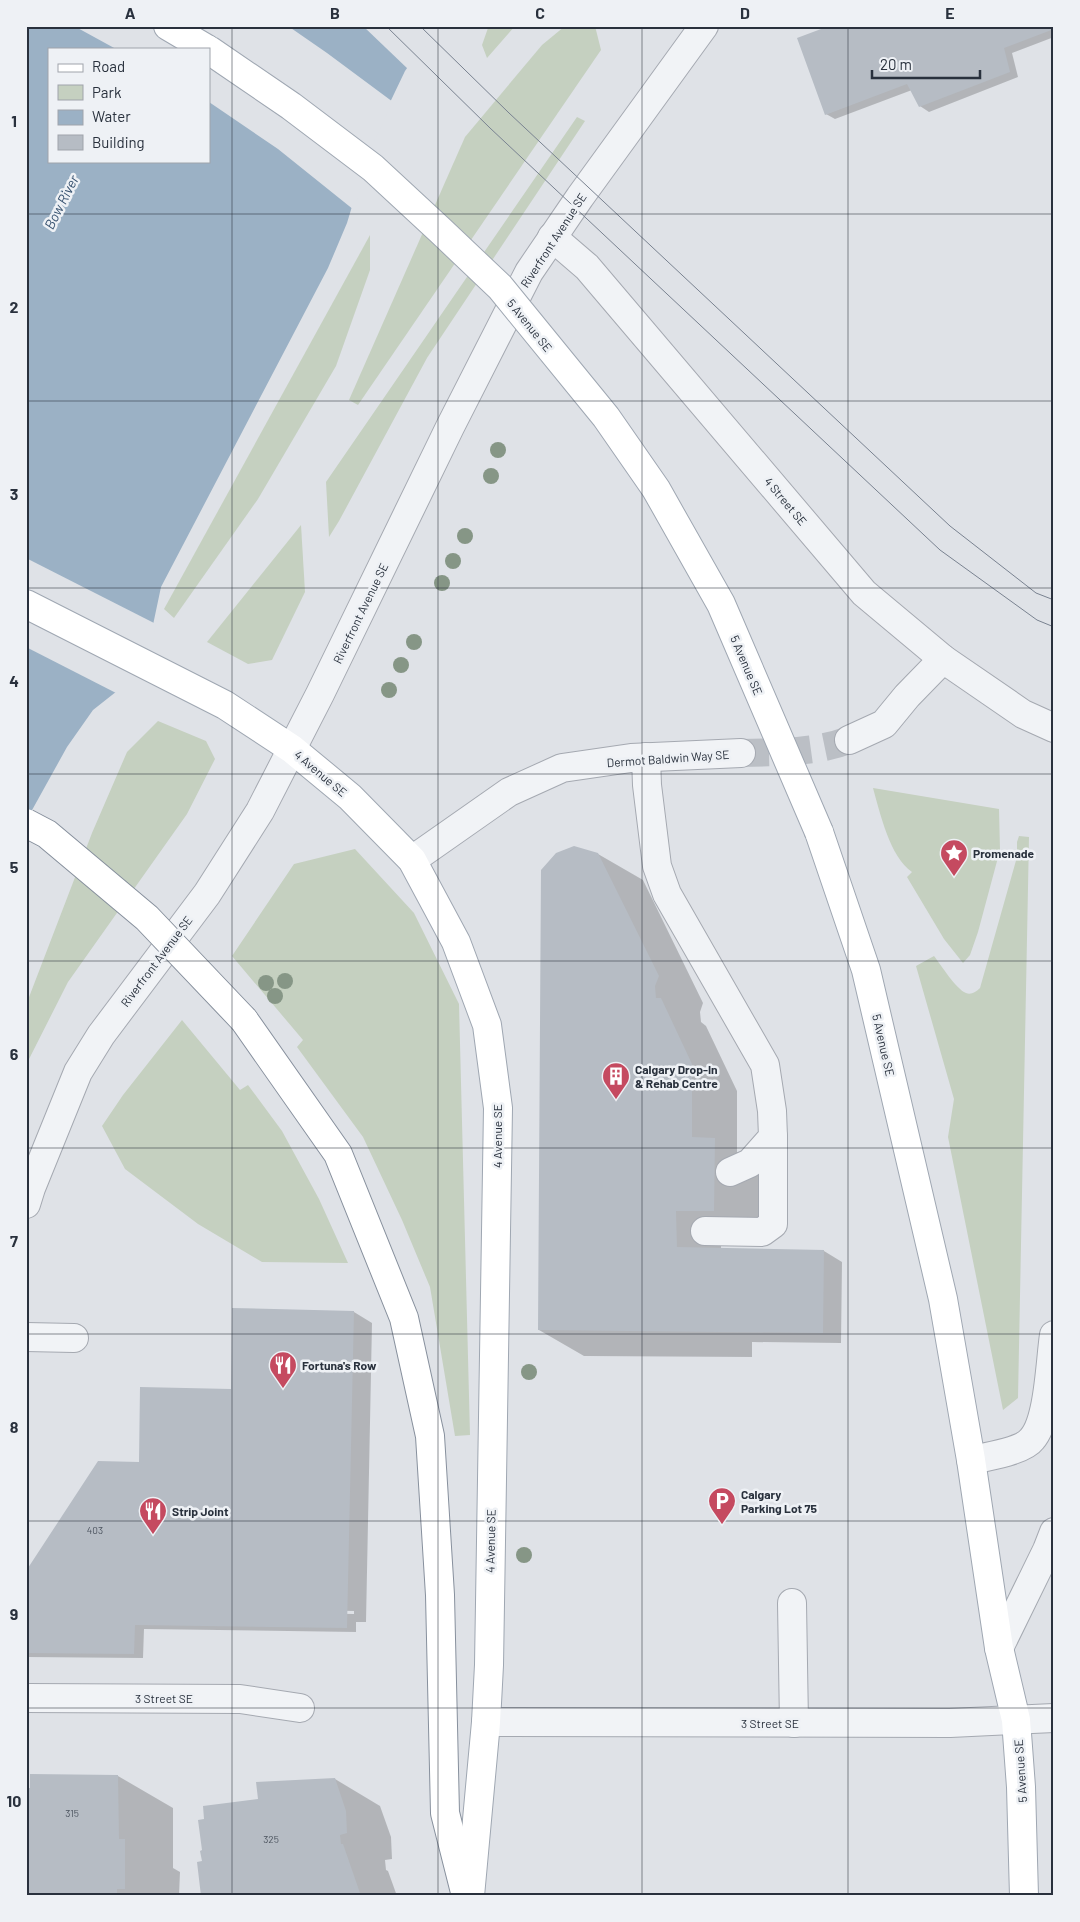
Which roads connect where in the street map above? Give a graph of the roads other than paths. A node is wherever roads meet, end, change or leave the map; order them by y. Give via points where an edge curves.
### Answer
1 (168, 26) edge
2 (704, 26) edge
3 (206, 48) edge
4 (210, 50) edge
5 (552, 237) junction
6 (26, 604) edge
7 (942, 659) junction
8 (1054, 728) edge
9 (849, 740) tunnel mouth
10 (292, 748) junction
11 (741, 753) tunnel mouth
12 (646, 757) junction
13 (26, 823) edge
14 (412, 860) junction
15 (773, 1137) junction
16 (730, 1172) dead end
17 (26, 1204) edge
18 (705, 1231) dead end
19 (1054, 1335) edge
20 (26, 1336) edge
21 (74, 1338) dead end
22 (971, 1460) junction
23 (1054, 1532) edge
24 (792, 1604) dead end
25 (999, 1648) junction
26 (26, 1698) edge
27 (300, 1708) dead end
28 (1054, 1718) edge
29 (1016, 1720) junction
30 (486, 1722) junction
31 (794, 1723) junction
32 (466, 1896) edge
33 (470, 1896) edge
34 (1024, 1896) edge

1 - 3 main road, 5 Avenue SE
2 - 5 street, Riverfront Avenue SE
4 - 22 main road, 5 Avenue SE, bridge via 285,101 373,168 500,288 606,417 656,489 721,604 819,832 866,970 943,1299
5 - 7 street, 4 Street SE via 586,267 864,593
5 - 10 street, Riverfront Avenue SE via 529,272
6 - 10 main road, 4 Avenue SE via 225,705
7 - 8 street, 4 Street SE via 1023,714
7 - 9 street via 884,724
10 - 14 main road, 4 Avenue SE via 350,797
10 - 17 street, Riverfront Avenue SE via 260,811 207,894 78,1072
11 - 12 street, Dermot Baldwin Way SE
12 - 14 street, Dermot Baldwin Way SE via 562,768 509,792
12 - 15 street via 657,866 667,894 766,1065
13 - 32 main road, bridge via 46,834 146,918 244,1020 338,1154 404,1318 430,1436 440,1604 444,1813
14 - 30 main road, 4 Avenue SE via 456,942 487,1025 498,1108
15 - 16 street via 750,1163
15 - 18 street via 773,1224 762,1232
19 - 22 street via 1044,1414 1032,1440 1010,1452
20 - 21 street
22 - 25 main road, 5 Avenue SE
23 - 25 street
24 - 31 street
25 - 29 main road, 5 Avenue SE
26 - 27 street, 3 Street SE via 240,1699
28 - 29 street, 3 Street SE
29 - 31 street, 3 Street SE
29 - 34 main road, 5 Avenue SE via 1022,1787
30 - 31 street, 3 Street SE
30 - 33 main road, 4 Avenue SE

